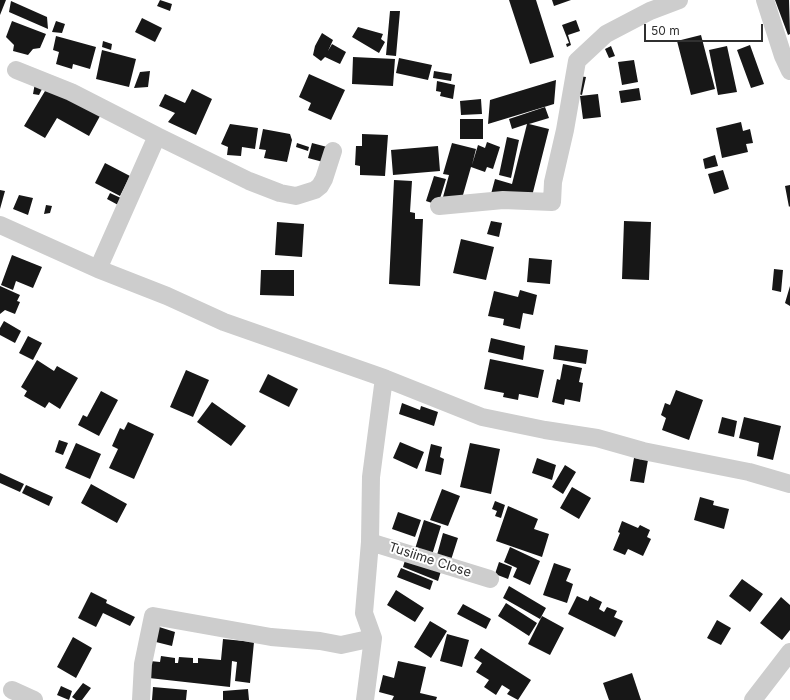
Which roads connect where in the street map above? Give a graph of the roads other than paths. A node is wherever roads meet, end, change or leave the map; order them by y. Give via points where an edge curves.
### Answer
1 (679, 0) edge
2 (765, 0) edge
3 (16, 70) dead end
4 (790, 71) edge
5 (157, 136) junction
6 (333, 151) dead end
7 (439, 206) dead end
8 (0, 225) edge
9 (98, 269) junction
10 (384, 378) junction
11 (790, 484) edge
12 (370, 542) junction
13 (490, 579) dead end
14 (373, 638) junction
15 (790, 652) edge
16 (12, 690) dead end
17 (34, 700) edge
18 (141, 700) edge
19 (365, 700) edge
20 (753, 700) edge

1 - 7 street via 650,10 606,34 577,61 566,130 553,182 552,202 503,200
2 - 4 street
3 - 5 street via 71,92
5 - 6 street via 249,181 280,193 296,196 320,186
5 - 9 street
8 - 9 street
9 - 10 street via 224,322
10 - 11 street via 482,417 597,438 643,451 749,472
10 - 12 street via 371,477
12 - 13 street, Tusiime Close
12 - 14 street via 364,613
14 - 18 street via 341,645 271,638 153,616 143,664
14 - 19 street
15 - 20 street
16 - 17 street

